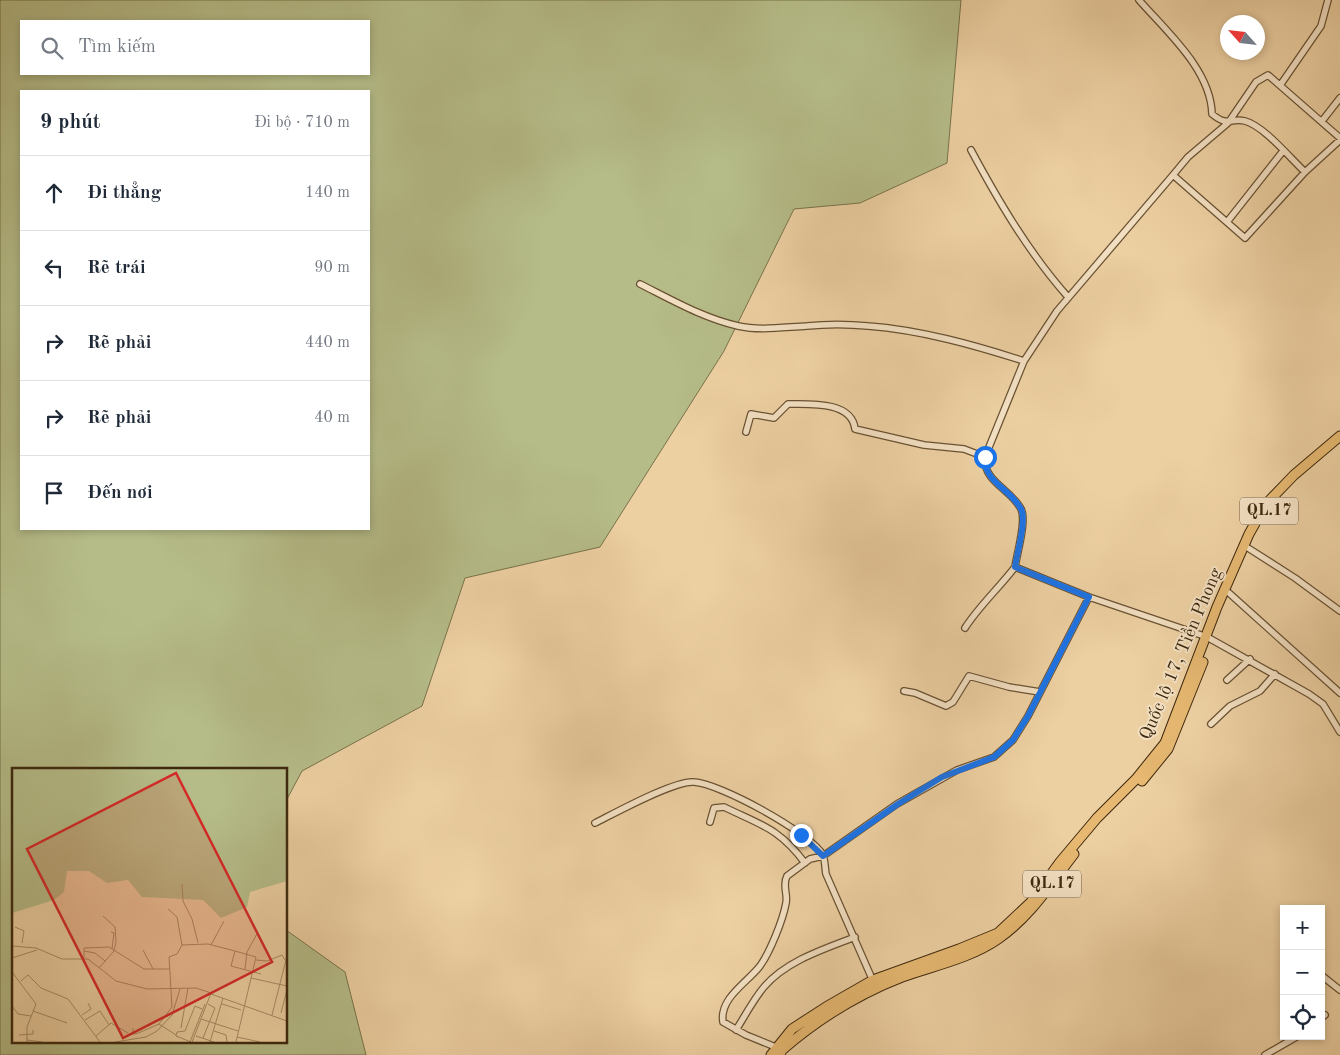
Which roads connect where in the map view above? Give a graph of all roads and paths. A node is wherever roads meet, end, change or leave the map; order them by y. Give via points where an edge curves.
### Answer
1 (1139, 0) edge
2 (1328, 0) edge
3 (1281, 84) junction
4 (1340, 98) edge
5 (1322, 122) junction
6 (1228, 123) junction
7 (1340, 139) edge
8 (971, 150) dead end
9 (1283, 151) junction
10 (1304, 172) junction
11 (1173, 175) junction
12 (1227, 222) junction
13 (640, 284) dead end
14 (1068, 297) junction
15 (1024, 362) junction
16 (746, 432) dead end
17 (1339, 441) edge
18 (985, 457) junction
19 (1248, 548) junction
20 (1015, 567) junction
21 (1226, 596) junction
22 (1089, 597) junction
23 (1340, 610) edge
24 (965, 628) dead end
25 (1210, 638) junction
26 (1250, 659) junction
27 (1275, 674) junction
28 (1227, 680) dead end
29 (904, 691) dead end
30 (1040, 692) junction
31 (1340, 694) edge
32 (1211, 724) dead end
33 (1340, 732) edge
34 (710, 822) dead end
35 (596, 823) dead end
36 (823, 856) junction
37 (805, 863) junction
38 (855, 936) junction
39 (1325, 978) edge
40 (874, 984) junction
41 (1340, 990) edge
42 (736, 1030) junction
43 (1291, 1040) edge
44 (779, 1050) edge
45 (771, 1055) edge
46 (1265, 1055) edge

1 - 6 street via 1192,63 1208,90 1212,114
2 - 3 street via 1321,26
3 - 5 street
3 - 6 street via 1268,75 1263,76
4 - 5 street
5 - 7 street
6 - 9 street via 1244,121 1258,128
6 - 11 street via 1188,157
7 - 10 street
8 - 14 street via 1002,207
9 - 10 street
9 - 12 street
10 - 12 street via 1246,238
11 - 12 street
11 - 14 street
13 - 15 street via 699,314 740,327 868,326 923,334
14 - 15 street
15 - 18 street
16 - 18 street via 751,414 774,418 788,404 816,405 837,408 849,414 855,429
17 - 19 highway, QL.17 via 1286,489 1271,507
17 - 21 highway, Quốc lộ 17, Tiền Phong via 1294,475 1266,504 1249,534
18 - 20 street via 988,475 1022,510
19 - 21 highway, QL.17
19 - 23 street
20 - 22 street
20 - 24 street
21 - 25 highway, QL.17
21 - 31 street
22 - 25 street
22 - 30 street
25 - 26 street
25 - 40 highway, QL.17 via 1168,749 1138,786 1076,850 1046,894 1027,915 996,941
26 - 27 street
26 - 28 street
27 - 32 street via 1260,691 1230,706
27 - 33 street via 1323,704
29 - 30 street via 946,706 953,702 972,676
30 - 36 street via 1013,740 994,757 942,777
34 - 37 street via 714,808 724,806 778,833
35 - 36 street via 669,788 693,782 726,792 780,820
36 - 37 street
36 - 38 street via 826,874
37 - 42 street via 784,881 787,901 765,957 732,996 724,1011 723,1022
38 - 40 street
38 - 42 street via 780,973 764,988
39 - 41 street
40 - 44 highway, QL.17 via 809,1026
42 - 44 street
43 - 46 street
44 - 45 highway

